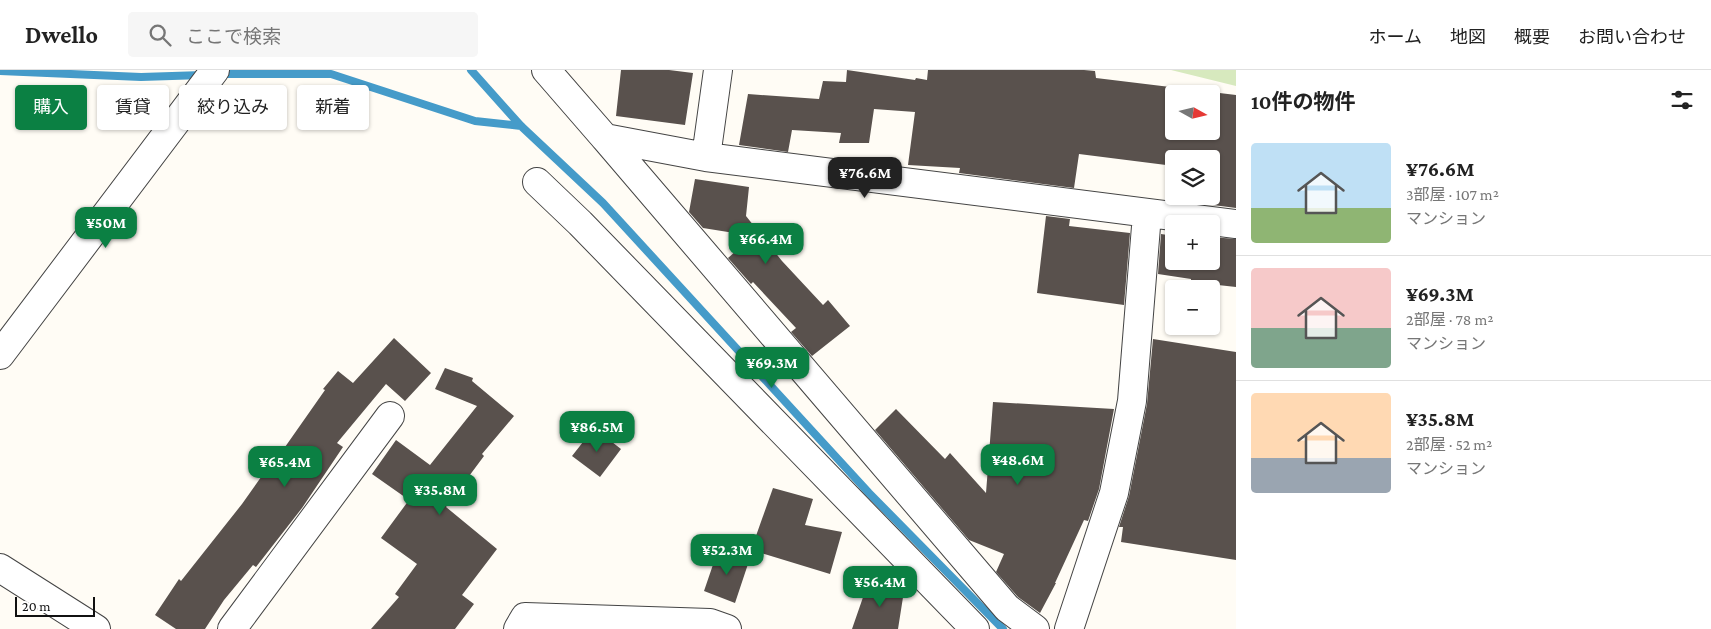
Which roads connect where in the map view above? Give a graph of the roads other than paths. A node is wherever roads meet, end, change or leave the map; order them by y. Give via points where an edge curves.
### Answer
1 (215, 70) edge
2 (546, 70) edge
3 (718, 70) edge
4 (605, 138) junction
5 (706, 157) junction
6 (537, 182) dead end
7 (1147, 214) junction
8 (1236, 224) edge
9 (0, 355) edge
10 (390, 416) dead end
11 (0, 568) edge
12 (96, 629) edge
13 (232, 629) edge
14 (518, 629) edge
15 (727, 629) edge
16 (975, 629) edge
17 (1036, 629) edge
18 (1069, 629) edge

1 - 9 street
2 - 4 street
3 - 5 street
4 - 5 street
4 - 17 street via 1007,608
5 - 7 street
6 - 16 street
7 - 8 street
7 - 18 street via 1132,401 1114,493
10 - 13 street
11 - 12 street
14 - 15 street via 525,617 710,623

